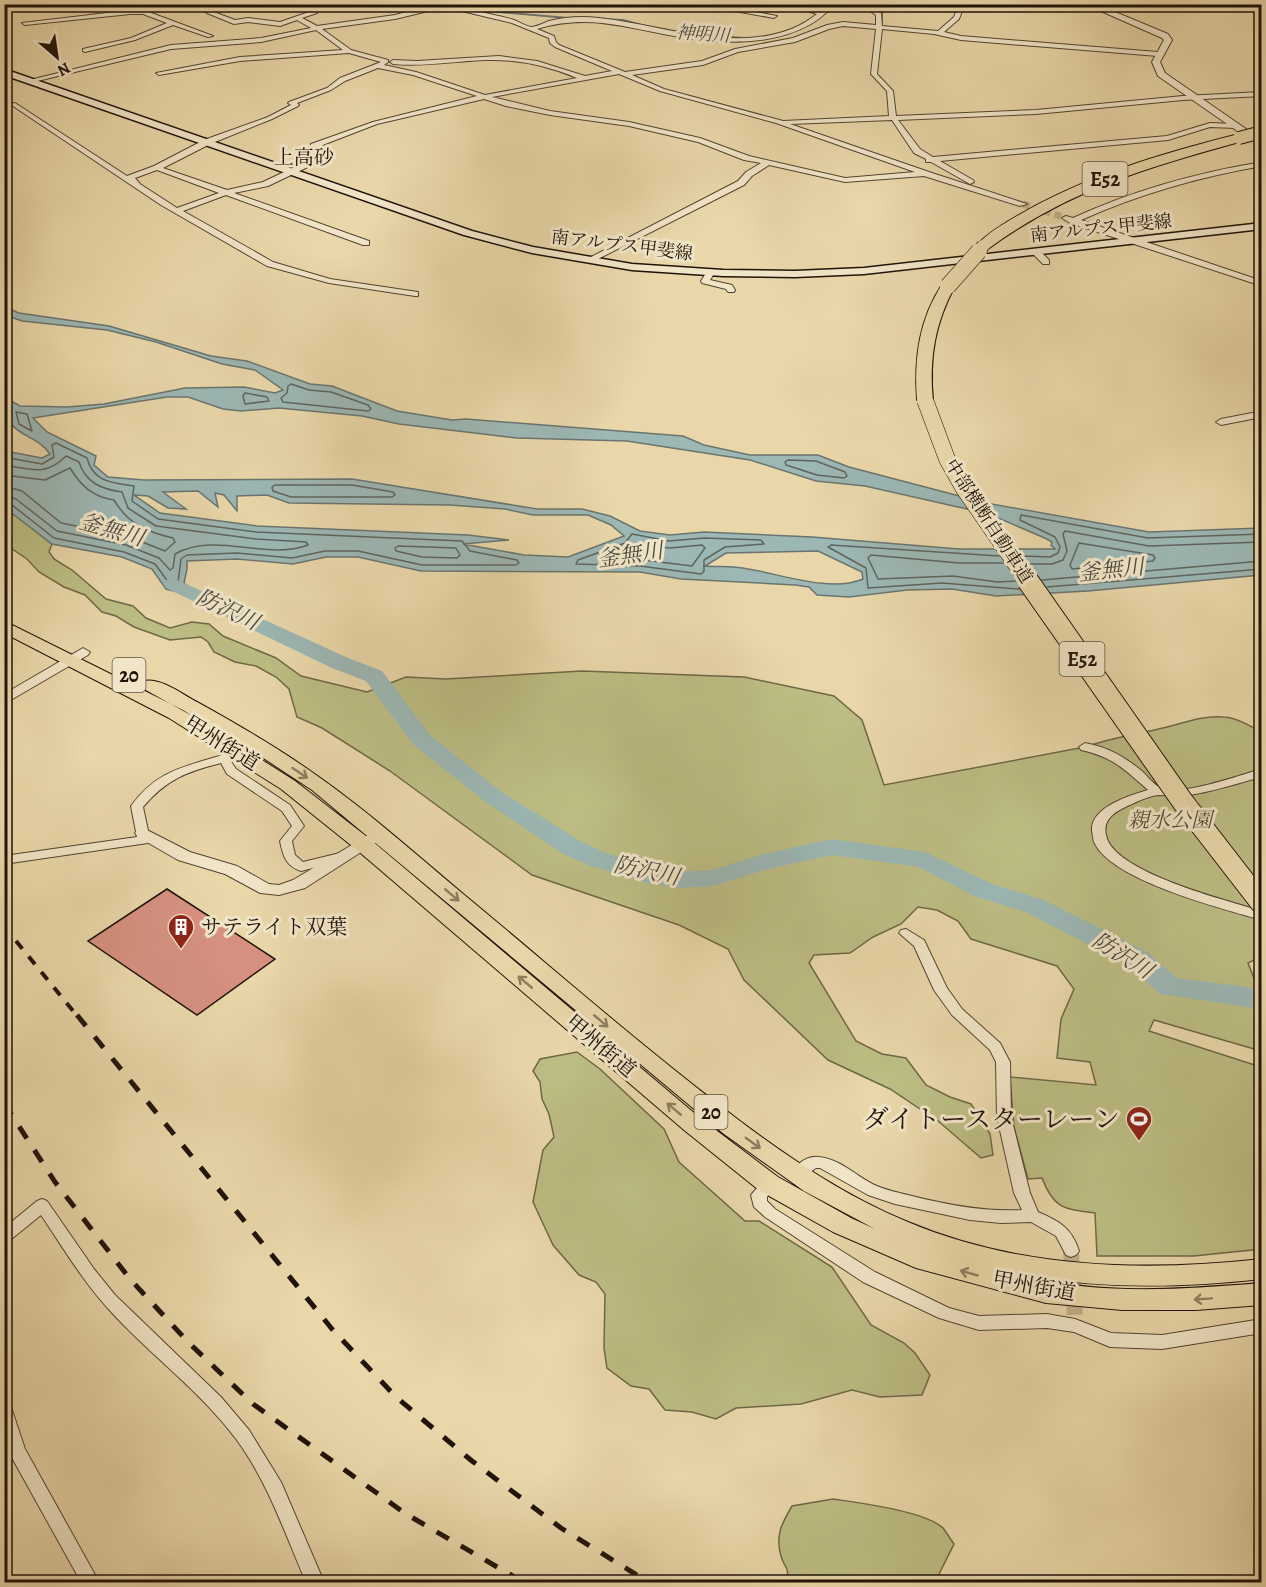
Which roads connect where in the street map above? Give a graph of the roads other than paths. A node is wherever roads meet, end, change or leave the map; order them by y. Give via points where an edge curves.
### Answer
1 (32, 4) edge
2 (123, 4) edge
3 (199, 4) edge
4 (294, 4) edge
5 (490, 4) edge
6 (698, 4) edge
7 (756, 4) edge
8 (788, 4) edge
9 (833, 4) edge
10 (851, 4) edge
11 (972, 4) edge
12 (1088, 4) edge
13 (441, 5) edge
14 (4, 7) edge
15 (464, 11) junction
16 (741, 11) junction
17 (130, 12) junction
18 (822, 13) junction
19 (774, 16) dead end
20 (297, 18) junction
21 (172, 22) junction
22 (26, 24) dead end
23 (880, 26) junction
24 (317, 28) junction
25 (533, 28) junction
26 (938, 34) junction
27 (210, 36) dead end
28 (754, 40) junction
29 (770, 44) junction
30 (85, 50) dead end
31 (349, 51) junction
32 (1158, 54) junction
33 (386, 61) junction
34 (378, 66) junction
35 (4, 72) edge
36 (159, 73) dead end
37 (622, 73) junction
38 (585, 79) junction
39 (29, 81) junction
40 (1262, 94) edge
41 (488, 96) junction
42 (1193, 98) junction
43 (13, 104) dead end
44 (893, 117) junction
45 (778, 122) junction
46 (1237, 132) junction
47 (1262, 132) edge
48 (1262, 138) edge
49 (207, 142) junction
50 (930, 160) junction
51 (767, 163) junction
52 (1262, 164) edge
53 (157, 168) junction
54 (290, 171) junction
55 (926, 174) junction
56 (970, 188) junction
57 (145, 190) junction
58 (225, 193) junction
59 (1023, 204) tunnel mouth
60 (178, 210) junction
61 (1262, 226) edge
62 (1136, 240) junction
63 (366, 243) dead end
64 (1036, 252) junction
65 (592, 260) junction
66 (1046, 262) dead end
67 (711, 272) junction
68 (1262, 284) edge
69 (731, 290) dead end
70 (414, 294) dead end
71 (1262, 414) edge
72 (1221, 422) dead end
73 (4, 614) edge
74 (4, 626) edge
75 (77, 655) junction
76 (4, 700) edge
77 (1085, 747) dead end
78 (231, 755) junction
79 (1262, 773) edge
80 (1156, 791) junction
81 (143, 833) junction
82 (363, 845) junction
83 (4, 860) edge
84 (1262, 904) edge
85 (1262, 915) edge
86 (906, 933) dead end
87 (797, 1175) junction
88 (769, 1184) junction
89 (1032, 1216) junction
90 (4, 1237) edge
91 (1071, 1251) tunnel mouth
92 (1262, 1269) edge
93 (1262, 1293) edge
94 (1262, 1326) edge
95 (4, 1409) edge
96 (9, 1444) edge
97 (90, 1582) edge
98 (315, 1582) edge

1 - 14 main road
2 - 17 street
3 - 20 street via 234,22 280,24
4 - 20 street via 315,12
5 - 15 street
6 - 16 street
7 - 16 street
8 - 18 street
9 - 18 street
10 - 23 street via 879,14
11 - 26 street via 958,10 957,18
12 - 32 street via 1165,36 1168,40
13 - 15 street
13 - 24 street via 385,19
15 - 25 street
16 - 19 street
17 - 21 street via 144,12
17 - 22 street
18 - 28 street via 805,24
20 - 24 street
21 - 27 street
21 - 30 street via 133,39
23 - 26 street
23 - 29 street via 834,25 795,40
23 - 44 street via 874,75 890,90
24 - 31 street
24 - 39 street via 251,41 171,47
25 - 28 street via 557,20 605,20 664,32
25 - 37 street via 552,37 556,46
26 - 32 street
28 - 29 street
29 - 37 street via 737,50 694,65
31 - 33 street
31 - 36 street via 240,59
32 - 42 street via 1157,69
33 - 34 street
33 - 38 street via 435,64 502,58 555,66
34 - 41 street
34 - 49 street via 270,118
35 - 39 main road, 南アルプス甲斐線
37 - 38 street
37 - 45 street via 662,90
38 - 41 street
39 - 49 main road, 南アルプス甲斐線
40 - 42 street
41 - 51 street via 550,113 629,124
41 - 54 street via 375,123 314,146 330,153
42 - 44 street via 1036,112
42 - 46 street
43 - 57 street
44 - 45 street
44 - 50 street via 917,151
45 - 55 street
46 - 47 highway, 中部横断自動車道 / E52, bridge
46 - 48 street
46 - 50 street via 1210,125 1168,138
46 - 84 highway, 中部横断自動車道 / E52, bridge via 1077,190 1026,214 983,246 948,286 928,327 922,372 925,400 947,459 964,489 1183,802
49 - 53 street
49 - 54 main road, 南アルプス甲斐線
50 - 56 street via 976,185
51 - 55 street via 845,180
51 - 65 street via 741,183
52 - 62 street via 1152,189 1070,220
53 - 57 street via 131,176
53 - 58 street
54 - 58 street via 265,184
54 - 65 main road, 南アルプス甲斐線 via 483,238
55 - 56 street
56 - 59 street
57 - 60 street
58 - 60 street
58 - 63 street
60 - 70 street via 278,267 329,281
61 - 62 main road, 南アルプス甲斐線
62 - 64 main road, 南アルプス甲斐線
62 - 68 street
64 - 66 street
64 - 67 main road, 南アルプス甲斐線 via 864,271
65 - 67 main road, 南アルプス甲斐線
67 - 69 street via 705,281
71 - 72 street
73 - 75 highway, 甲州街道 / 20
74 - 75 highway, 甲州街道 / 20
75 - 76 street
75 - 78 highway, 甲州街道 / 20 via 176,714
75 -> 82 highway, 甲州街道 / 20 via 187,703 303,775
77 - 80 street via 1114,754
78 - 81 street via 178,772 154,786 137,806
78 - 82 highway, 甲州街道 / 20 via 288,785
78 - 82 street via 231,771 286,808 298,826 286,841 289,857 301,867
79 - 80 street via 1176,794
80 - 85 street via 1107,812 1099,822 1096,836 1100,846 1122,865 1175,888
81 - 82 street via 184,856 231,870 266,889 279,890 299,884
81 - 83 street via 144,840
82 -> 87 highway, 甲州街道 / 20
88 -> 82 highway, 甲州街道 / 20 via 692,1124
86 - 89 street via 919,943 941,990 957,1012 995,1047 1003,1062 1004,1117 1022,1193
87 - 89 street via 817,1161 873,1191 951,1213 997,1218
87 - 92 highway, 甲州街道 / 20 via 852,1207 944,1246 1037,1268 1171,1278
93 -> 88 highway, 甲州街道 / 20 via 1196,1299 1122,1299 1046,1292 916,1258 842,1225
88 - 94 street via 759,1195 759,1203 770,1213 869,1277 945,1313 979,1323 1075,1322 1110,1340 1162,1342
89 - 91 street via 1056,1226 1068,1238
90 - 98 street via 42,1205 119,1311 222,1407 246,1437 266,1470
95 - 96 street
96 - 97 street via 17,1451

